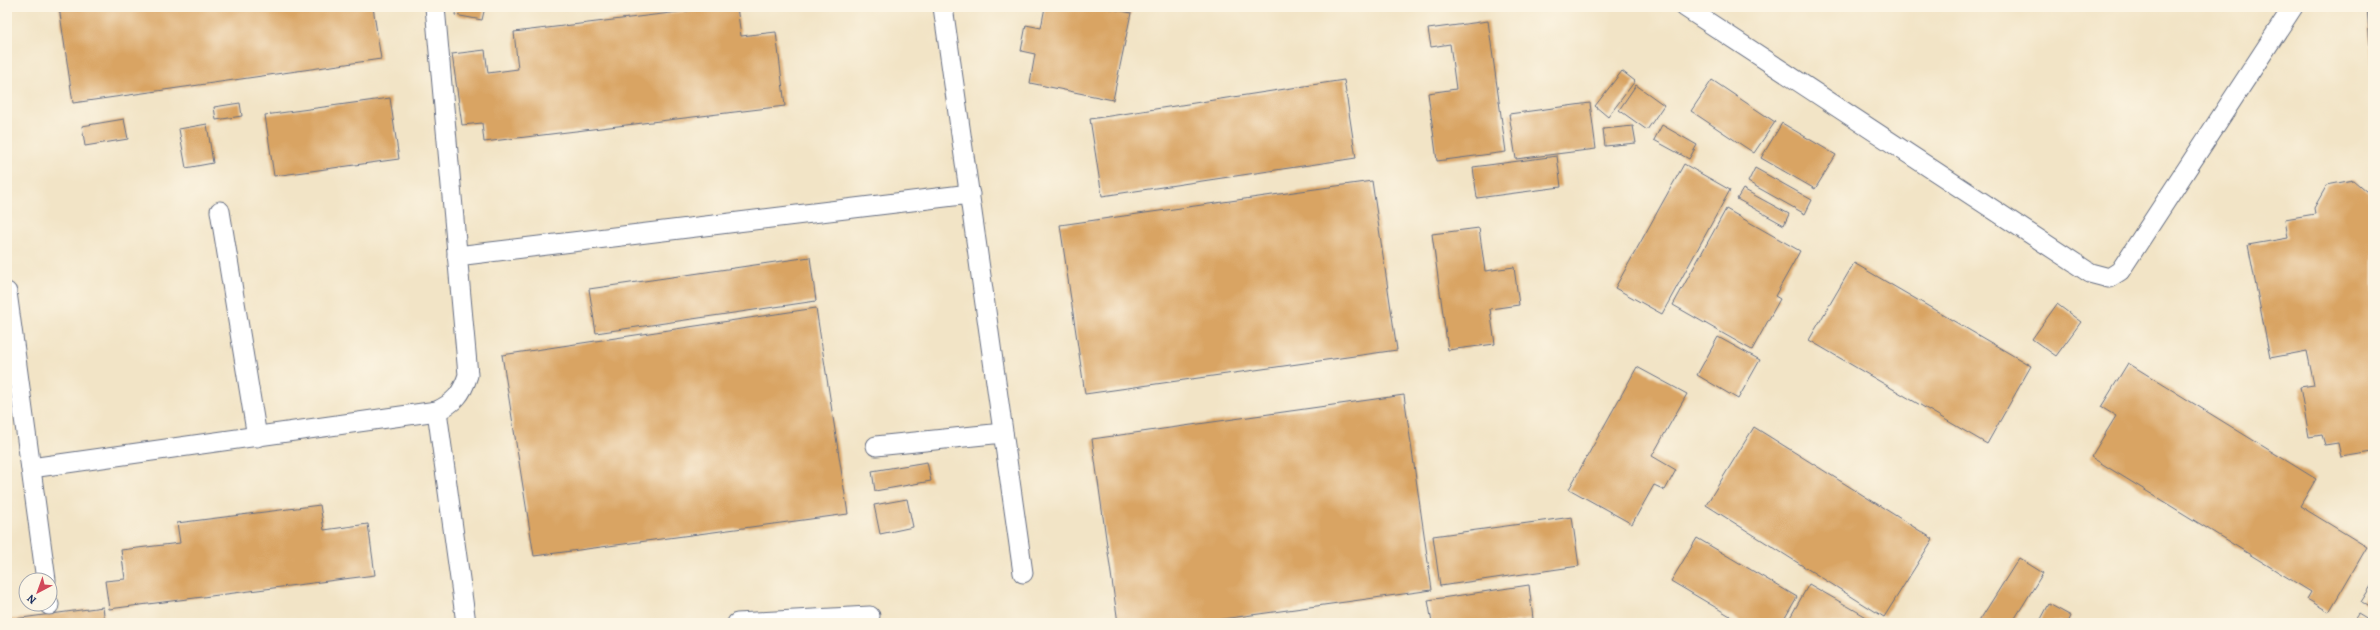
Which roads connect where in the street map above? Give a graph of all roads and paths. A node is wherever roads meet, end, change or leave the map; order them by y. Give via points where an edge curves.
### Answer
1 (435, 7) edge
2 (944, 7) edge
3 (1685, 7) edge
4 (2293, 7) edge
5 (970, 194) junction
6 (220, 211) dead end
7 (457, 256) junction
8 (7, 292) edge
9 (437, 411) junction
10 (1003, 433) junction
11 (257, 436) junction
12 (876, 446) dead end
13 (31, 468) junction
14 (45, 572) edge
15 (1023, 572) dead end
16 (870, 616) dead end
17 (466, 623) edge
18 (737, 623) edge

1 - 7 lane
2 - 5 lane
3 - 4 lane via 2090,273 2109,278 2120,271
5 - 7 lane
5 - 10 lane
6 - 11 lane
7 - 9 lane via 468,375 462,391 452,404
8 - 13 lane
9 - 11 lane
9 - 17 lane
10 - 12 lane
10 - 15 lane
11 - 13 lane
13 - 14 lane
16 - 18 lane

